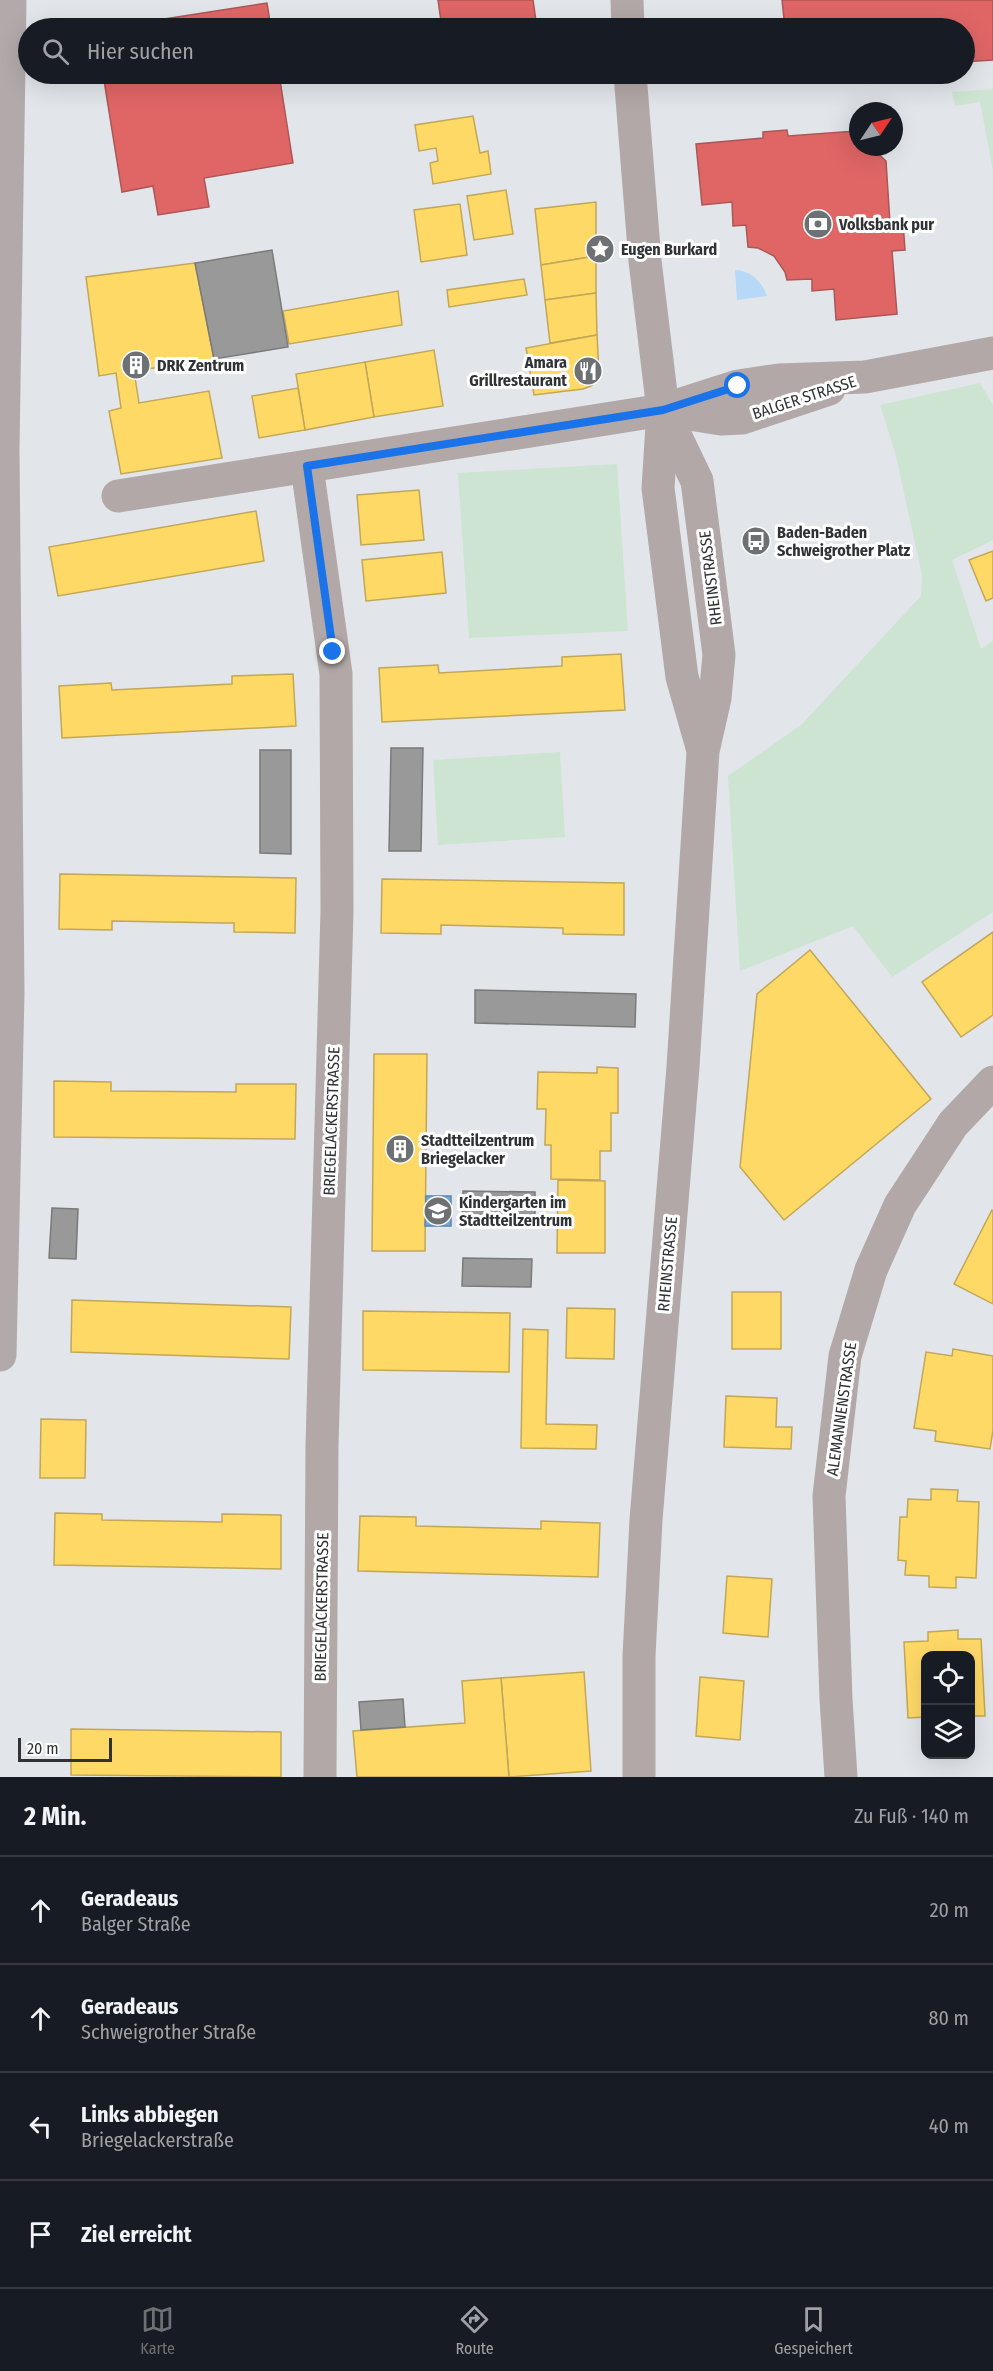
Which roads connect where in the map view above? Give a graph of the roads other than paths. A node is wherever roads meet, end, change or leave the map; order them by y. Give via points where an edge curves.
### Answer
1 (10, 0) edge
2 (627, 0) edge
3 (628, 18) edge
4 (631, 84) edge
5 (993, 353) edge
6 (663, 410) junction
7 (307, 466) junction
8 (118, 496) dead end
9 (993, 1082) edge
10 (0, 1355) edge
11 (320, 1777) edge
12 (639, 1777) edge
13 (841, 1777) edge

1 - 10 main road via 3,449 8,993
2 - 3 street
4 - 6 street, RHEINSTRASSE via 645,261
5 - 6 street, BALGER STRASSE via 865,377 778,380 738,386
6 - 7 street, BALGER STRASSE
6 - 12 street, RHEINSTRASSE via 697,481 719,655 715,698 703,751 683,1066 646,1520 639,1656
7 - 8 street, BALGER STRASSE
7 - 11 street, BRIEGELACKERSTRASSE via 336,686 337,911 322,1445
9 - 13 street, ALEMANNENSTRASSE via 953,1124 900,1205 871,1270 845,1356 829,1496

